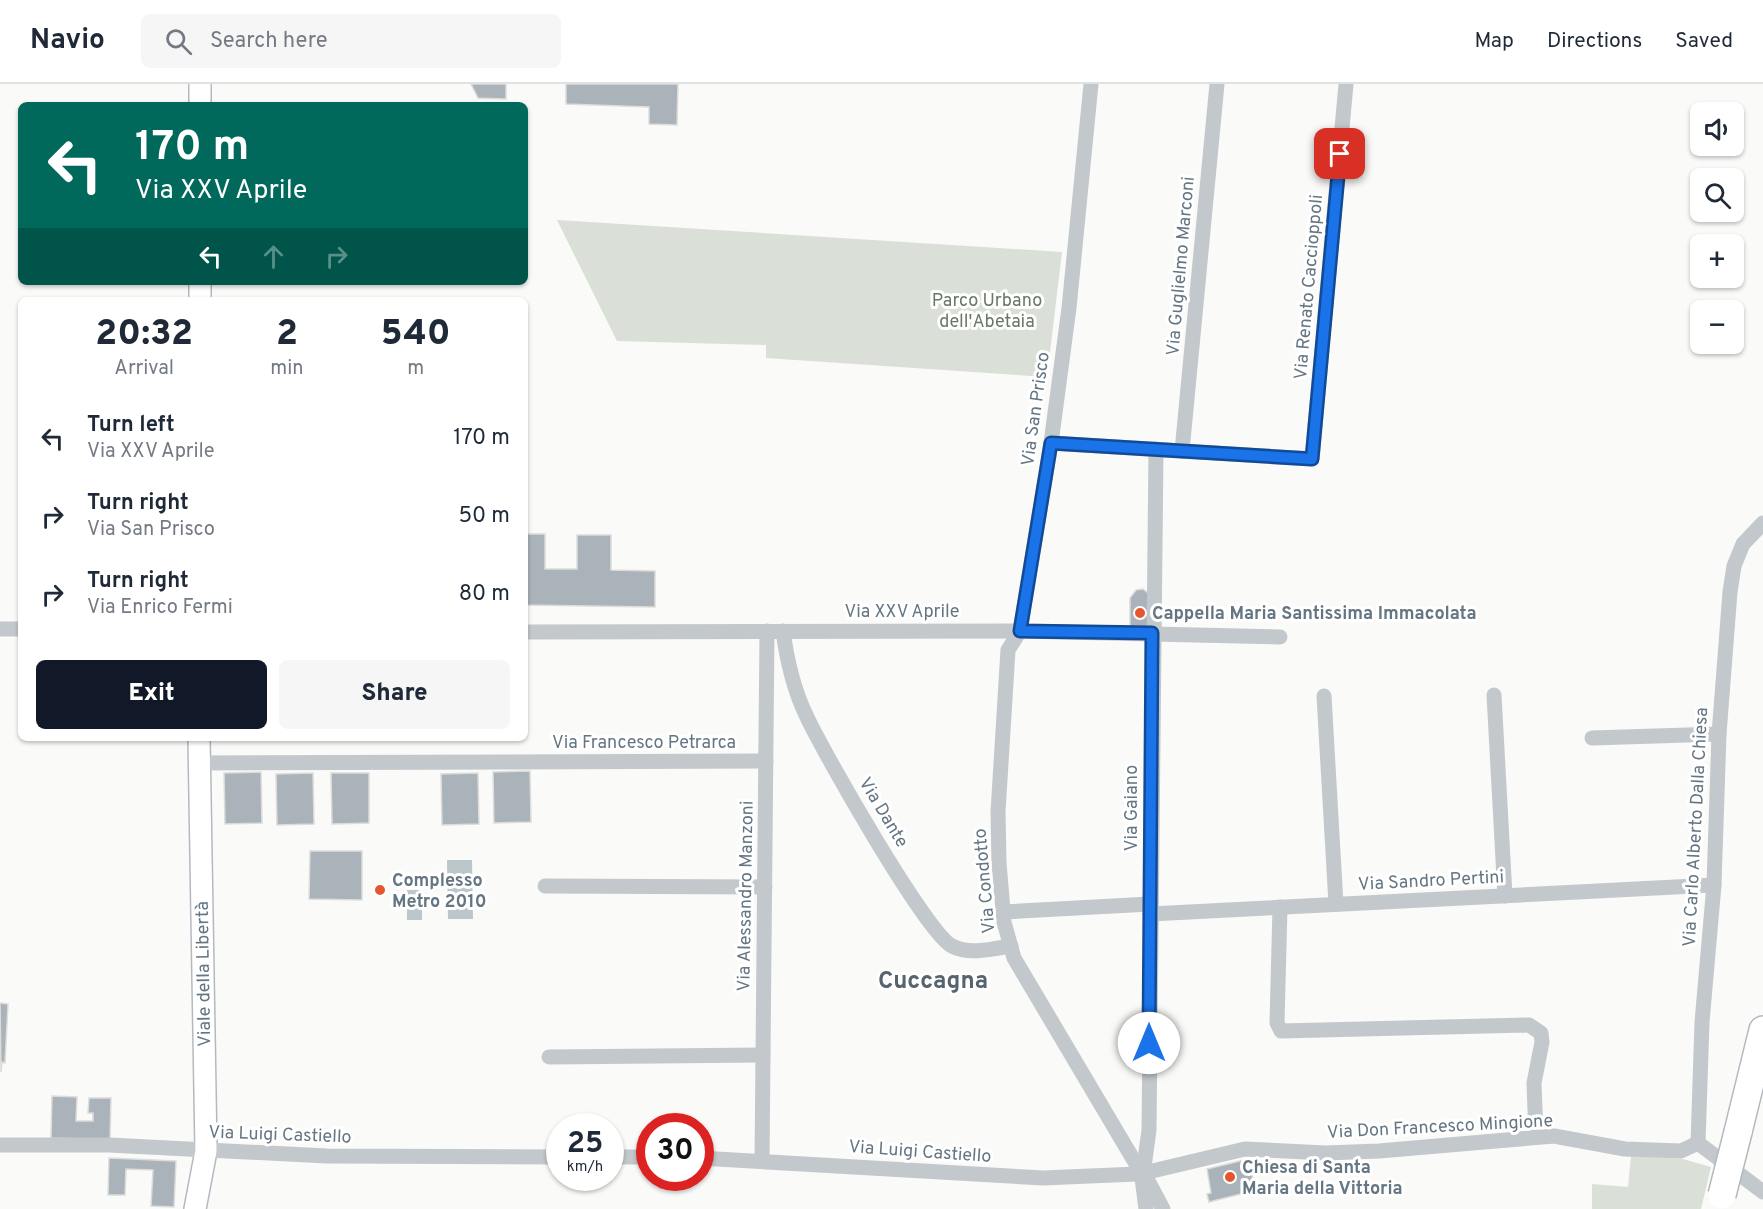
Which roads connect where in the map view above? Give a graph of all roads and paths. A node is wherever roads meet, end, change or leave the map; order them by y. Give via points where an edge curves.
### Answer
1 (200, 84) edge
2 (1091, 84) edge
3 (1217, 84) edge
4 (1346, 84) edge
5 (200, 102) edge
6 (1051, 443) junction
7 (1156, 449) junction
8 (1182, 451) junction
9 (1763, 523) edge
10 (0, 629) edge
11 (18, 629) edge
12 (775, 631) junction
13 (1020, 631) junction
14 (528, 632) edge
15 (1152, 633) junction
16 (1280, 637) dead end
17 (1494, 695) dead end
18 (1324, 696) dead end
19 (1719, 734) junction
20 (1592, 738) dead end
21 (199, 741) edge
22 (766, 761) junction
23 (199, 763) junction
24 (1714, 885) junction
25 (545, 886) dead end
26 (765, 886) junction
27 (1505, 896) junction
28 (1336, 904) junction
29 (1280, 907) junction
30 (1150, 909) junction
31 (1003, 912) junction
32 (1011, 946) junction
33 (1763, 1030) edge
34 (763, 1055) junction
35 (549, 1057) dead end
36 (1536, 1137) junction
37 (1698, 1143) junction
38 (0, 1145) edge
39 (206, 1151) junction
40 (546, 1157) edge
41 (714, 1159) edge
42 (762, 1161) junction
43 (1143, 1173) junction
44 (1763, 1192) edge
45 (1720, 1202) edge
46 (195, 1209) edge
47 (1146, 1209) edge
48 (1163, 1209) edge

1 - 5 street
2 - 6 street, Via San Prisco
3 - 8 street, Via Guglielmo Marconi
4 - 8 street, Via Renato Caccioppoli via 1312,459
6 - 7 street
6 - 13 street, Via San Prisco
7 - 8 street
7 - 15 street, Via Gaiano
9 - 19 street, Via Carlo Alberto Dalla Chiesa via 1743,544 1734,566
10 - 11 street
12 - 13 street, Via XXV Aprile
12 - 14 street, Via XXV Aprile
12 - 22 street, Via Alessandro Manzoni
12 - 32 street, Via Dante via 806,715 921,910 951,946 965,950
13 - 15 street, Via XXV Aprile
13 - 31 street, Via Condotto via 1008,650 1002,718 998,812
15 - 16 street, Via XXV Aprile
15 - 30 street, Via Gaiano
17 - 27 street
18 - 28 street
19 - 20 street
19 - 24 street, Via Carlo Alberto Dalla Chiesa
21 - 23 street, Viale della Libertà
22 - 23 street, Via Francesco Petrarca
22 - 26 street, Via Alessandro Manzoni
23 - 39 street, Viale della Libertà
24 - 27 street, Via Sandro Pertini
24 - 37 street, Via Carlo Alberto Dalla Chiesa via 1702,1022
25 - 26 street
26 - 34 street, Via Alessandro Manzoni
27 - 28 street, Via Sandro Pertini
28 - 29 street, Via Sandro Pertini
29 - 30 street, Via Sandro Pertini
29 - 36 street via 1277,1023 1281,1031 1529,1025 1541,1033 1542,1042 1534,1083
30 - 31 street, Via Sandro Pertini
30 - 43 street, Via Gaiano via 1149,1130
31 - 32 street, Via Condotto
32 - 43 street, Via Condotto via 1050,1021
33 - 45 highway, bridge
34 - 35 street
34 - 42 street, Via Alessandro Manzoni
36 - 37 street, Via Don Francesco Mingione via 1554,1136 1625,1149 1681,1151
36 - 43 street, Via Don Francesco Mingione via 1378,1151 1245,1149
37 - 44 street
38 - 39 street, Via Luigi Castiello via 109,1145
39 - 40 street, Via Luigi Castiello
39 - 46 street, Viale della Libertà
41 - 42 street, Via Luigi Castiello
42 - 43 street, Via Luigi Castiello via 1043,1178
43 - 47 street
43 - 48 street, Via Condotto

